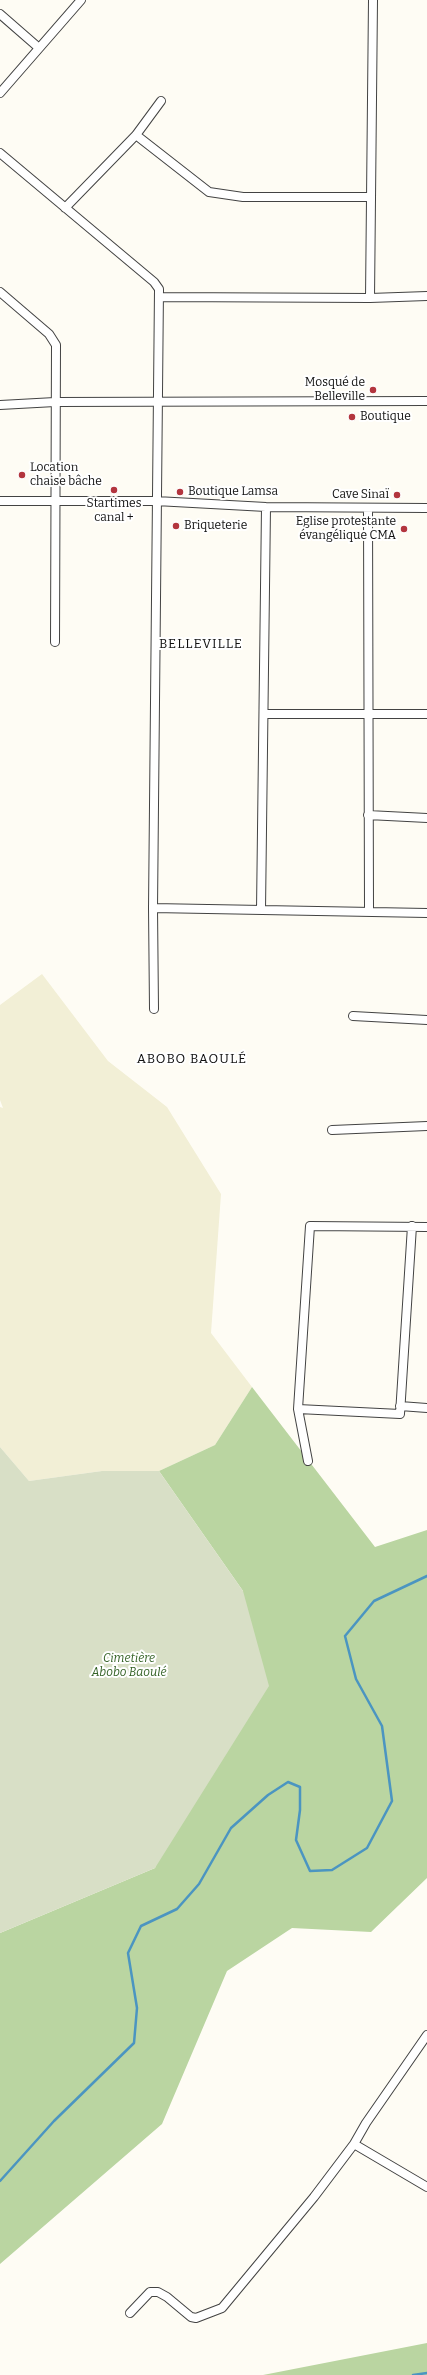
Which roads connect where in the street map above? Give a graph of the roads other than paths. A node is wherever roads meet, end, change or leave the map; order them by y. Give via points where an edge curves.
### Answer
1 (81, 0) edge
2 (373, 0) edge
3 (0, 14) edge
4 (39, 48) junction
5 (0, 92) edge
6 (161, 101) dead end
7 (136, 135) junction
8 (0, 153) edge
9 (371, 197) junction
10 (65, 208) junction
11 (0, 292) edge
12 (427, 296) edge
13 (160, 297) junction
14 (370, 298) junction
15 (427, 401) edge
16 (55, 402) junction
17 (159, 402) junction
18 (0, 405) edge
19 (0, 501) edge
20 (56, 501) junction
21 (156, 501) junction
22 (266, 507) junction
23 (427, 508) edge
24 (368, 509) junction
25 (55, 642) dead end
26 (264, 714) junction
27 (370, 714) junction
28 (427, 714) edge
29 (368, 815) junction
30 (427, 818) edge
31 (153, 908) junction
32 (261, 910) junction
33 (369, 911) junction
34 (427, 913) edge
35 (154, 1009) dead end
36 (352, 1016) dead end
37 (427, 1020) edge
38 (427, 1126) edge
39 (332, 1130) dead end
40 (412, 1226) junction
41 (427, 1226) edge
42 (400, 1406) junction
43 (298, 1408) junction
44 (427, 1408) edge
45 (308, 1461) dead end
46 (427, 2035) edge
47 (354, 2144) junction
48 (427, 2187) edge
49 (130, 2313) dead end

1 - 4 street
2 - 9 street
3 - 4 street
4 - 5 street
6 - 7 street
7 - 9 street via 209,192 243,197
7 - 10 street
8 - 10 street
9 - 14 street
10 - 13 street via 154,282 159,288
11 - 16 street via 53,338 56,345
12 - 14 street
13 - 14 street
13 - 17 street
15 - 17 street
16 - 17 street
16 - 18 street
16 - 20 street
17 - 21 street
19 - 20 street
20 - 21 street
20 - 25 street
21 - 22 street
21 - 31 street
22 - 24 street
22 - 26 street
23 - 24 street
24 - 27 street
26 - 27 street
26 - 32 street
27 - 28 street
27 - 29 street
29 - 30 street
29 - 33 street
31 - 32 street
31 - 35 street
32 - 33 street
33 - 34 street
36 - 37 street
38 - 39 street
40 - 41 street
40 - 42 street
40 - 43 street via 310,1226
42 - 43 street via 400,1414
42 - 44 street
43 - 45 street
46 - 47 street
47 - 48 street
47 - 49 street via 314,2197 222,2308 196,2318 191,2317 167,2297 158,2292 150,2292

